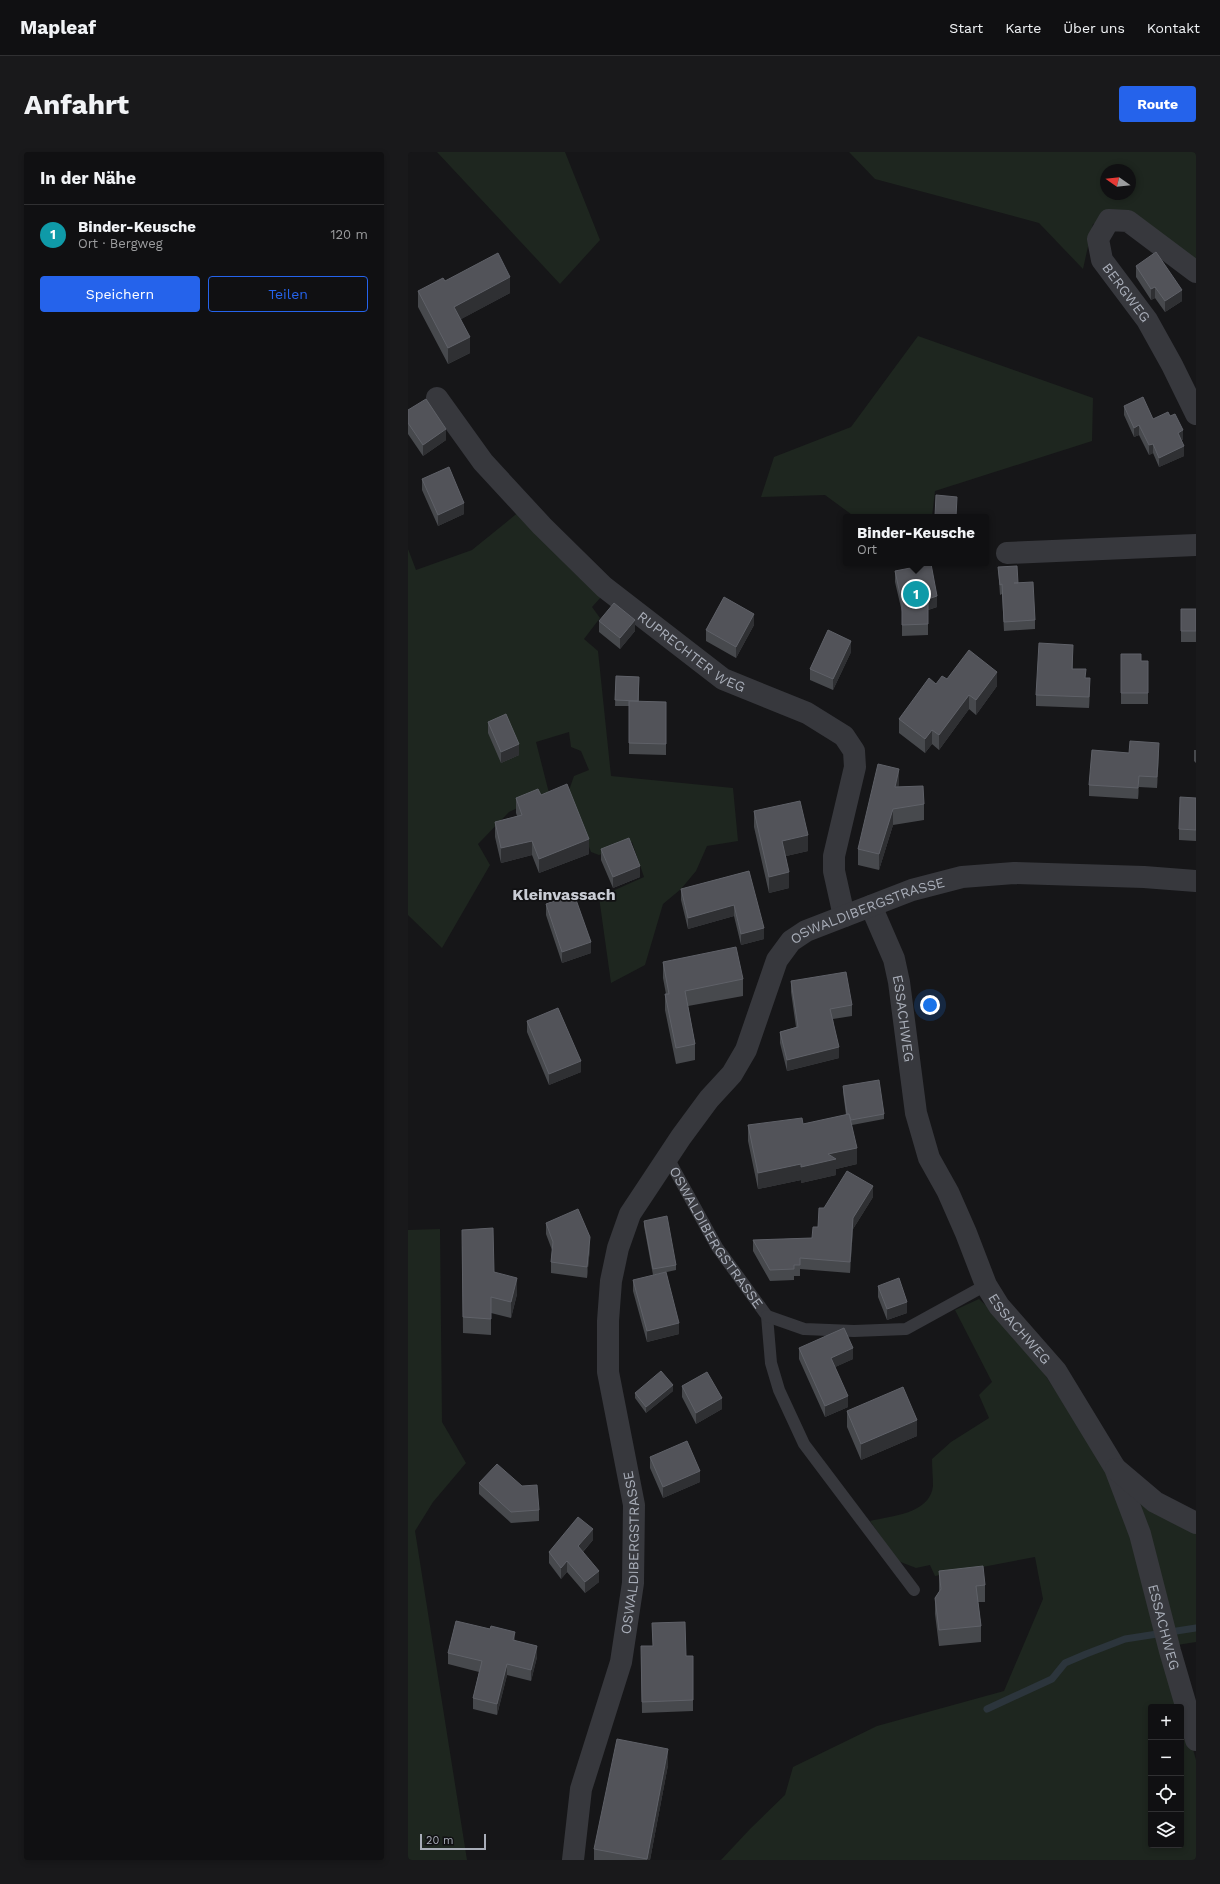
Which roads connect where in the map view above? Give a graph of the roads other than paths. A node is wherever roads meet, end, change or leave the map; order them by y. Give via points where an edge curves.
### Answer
1 (1196, 272) edge
2 (437, 398) dead end
3 (1196, 414) edge
4 (1196, 545) edge
5 (1007, 553) dead end
6 (1196, 881) edge
7 (871, 906) junction
8 (844, 916) junction
9 (668, 1158) junction
10 (986, 1285) junction
11 (767, 1316) junction
12 (1115, 1468) junction
13 (1196, 1523) edge
14 (914, 1590) dead end
15 (1196, 1740) edge
16 (573, 1860) edge

1 - 3 street, BERGWEG via 1128,221 1109,220 1098,239 1102,260 1147,320
2 - 8 street, RUPRECHTER WEG via 483,462 542,526 604,587 723,679 807,712 844,736 854,751 855,767 834,856 834,871
4 - 5 street
6 - 7 street, OSWALDIBERGSTRASSE via 1144,877 991,875 962,878 912,890
7 - 8 street, OSWALDIBERGSTRASSE
7 - 10 street, ESSACHWEG via 894,959 916,1113 929,1158 948,1192
8 - 9 street, OSWALDIBERGSTRASSE via 806,931 791,941 777,960 746,1050 732,1074 709,1099
9 - 11 lane, OSWALDIBERGSTRASSE via 717,1247
9 - 16 street, OSWALDIBERGSTRASSE via 630,1214 618,1248 611,1281 608,1372 634,1505 633,1583 621,1662 581,1789
10 - 11 lane, OSWALDIBERGSTRASSE via 906,1329 804,1329
10 - 12 street, ESSACHWEG via 1000,1306 1056,1371
11 - 14 lane, OSWALDIBERGSTRASSE via 770,1363 779,1390 804,1444
12 - 13 street via 1155,1502
12 - 15 street, ESSACHWEG via 1140,1534 1165,1634

